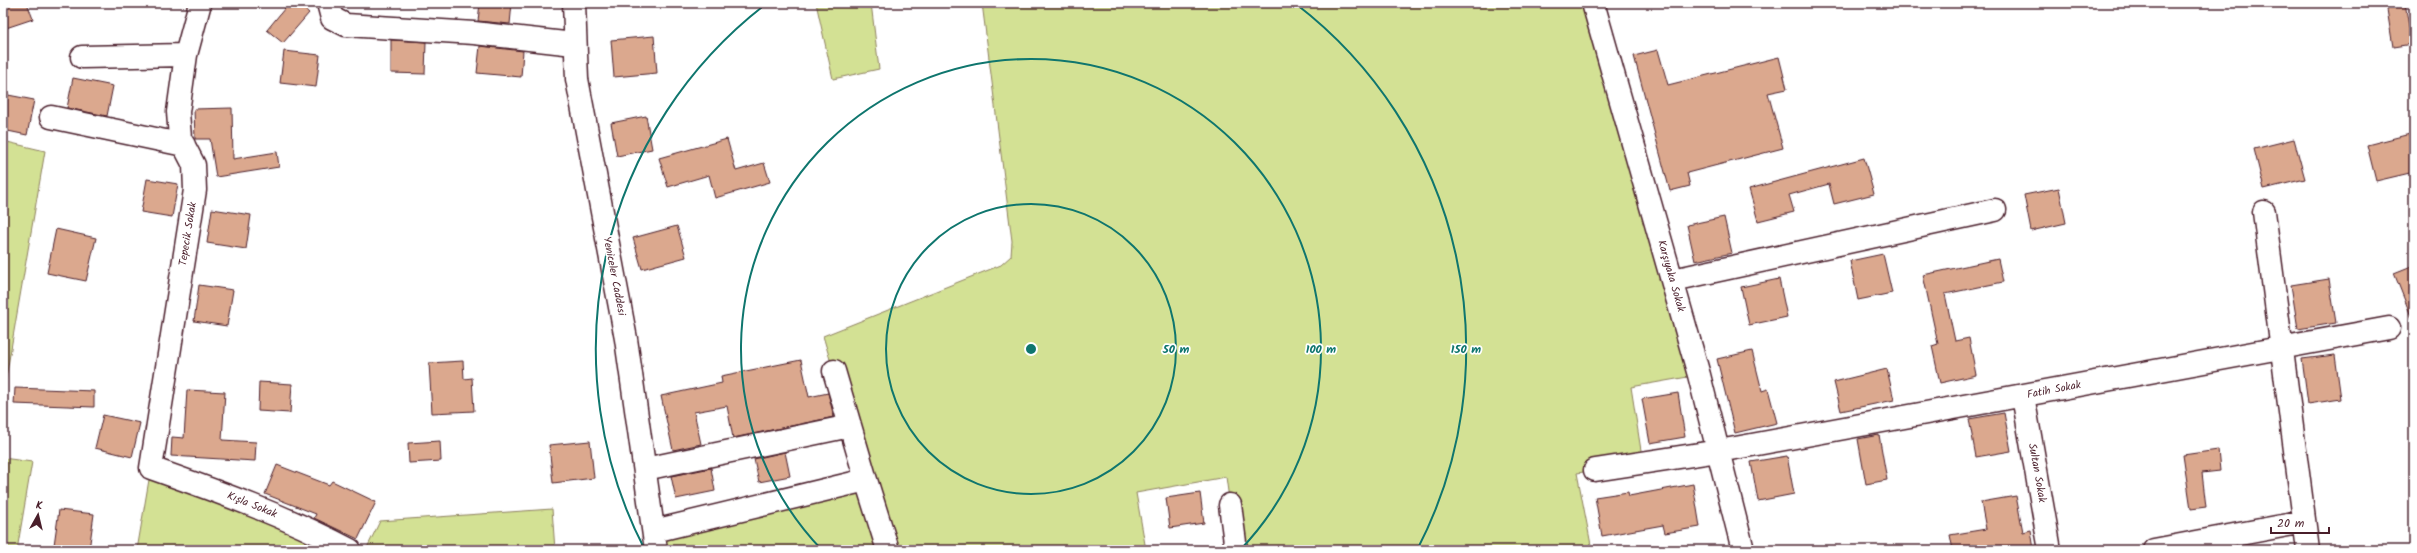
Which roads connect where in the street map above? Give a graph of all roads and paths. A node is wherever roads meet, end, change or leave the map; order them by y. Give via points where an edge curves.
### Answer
1 (200, 3) edge
2 (328, 3) edge
3 (574, 3) edge
4 (1593, 3) edge
5 (574, 44) junction
6 (186, 55) junction
7 (82, 57) dead end
8 (51, 117) dead end
9 (184, 145) junction
10 (1995, 210) dead end
11 (2264, 212) dead end
12 (1673, 280) junction
13 (2389, 328) dead end
14 (2282, 348) junction
15 (834, 372) dead end
16 (2023, 396) junction
17 (850, 426) junction
18 (1719, 451) junction
19 (152, 468) joint
20 (645, 469) junction
21 (1595, 470) dead end
22 (866, 480) junction
23 (1230, 505) dead end
24 (2304, 522) junction
25 (655, 540) edge
26 (350, 550) edge
27 (888, 550) edge
28 (1236, 550) edge
29 (1743, 550) edge
30 (2050, 550) edge
31 (2154, 550) edge
32 (2308, 550) edge

1 - 6 street, Tepecik Sokak
2 - 5 street via 332,18 346,25 474,33
3 - 5 street, Yeniceler Caddesi
4 - 12 street, Karşıyaka Sokak
5 - 20 street, Yeniceler Caddesi via 583,115 626,339
6 - 7 street
6 - 9 street, Tepecik Sokak via 178,112 178,127
8 - 9 street
9 - 19 street, Tepecik Sokak via 194,165 195,190
10 - 12 street
11 - 14 street
12 - 18 street, Karşıyaka Sokak
13 - 14 street, Fatih Sokak
14 - 16 street, Fatih Sokak
14 - 24 street
15 - 17 street
16 - 18 street, Fatih Sokak
16 - 30 street, Sultan Sokak
17 - 20 street
17 - 22 street
18 - 21 street, Fatih Sokak
18 - 29 street, Karşıyaka Sokak
19 - 26 street, Kışla Sokak via 233,497 303,526
20 - 25 street, Yeniceler Caddesi
22 - 25 street
22 - 27 street
23 - 28 street
24 - 31 street
24 - 32 street

